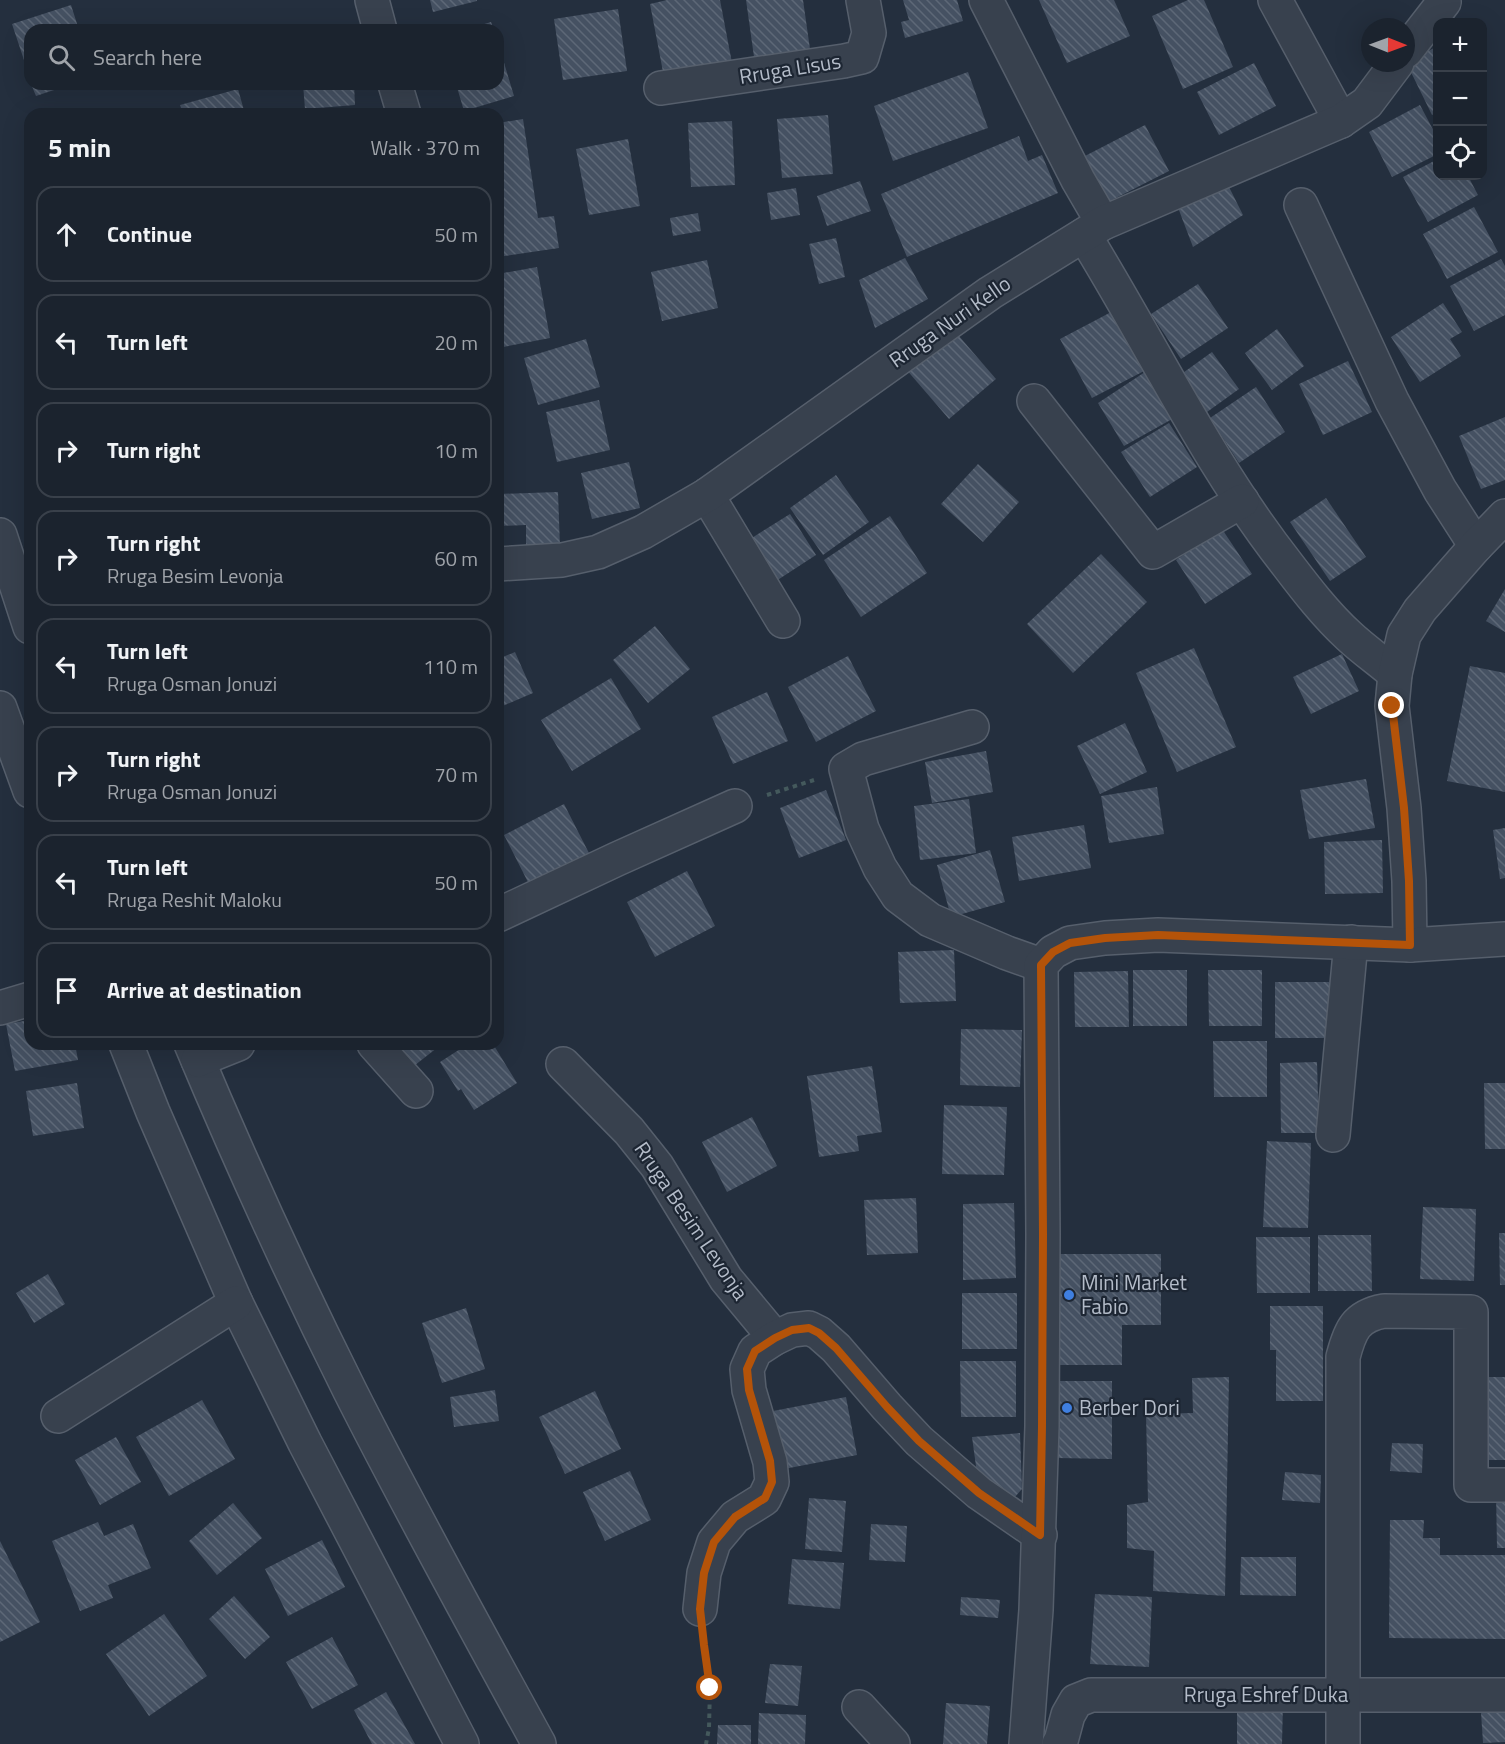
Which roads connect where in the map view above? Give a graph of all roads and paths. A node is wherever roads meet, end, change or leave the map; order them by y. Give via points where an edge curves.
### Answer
1 (372, 0) edge
2 (863, 0) edge
3 (986, 0) edge
4 (1275, 0) edge
5 (1443, 0) edge
6 (378, 24) edge
7 (1415, 39) edge
8 (1390, 72) edge
9 (661, 88) dead end
10 (397, 90) edge
11 (402, 108) edge
12 (1341, 121) junction
13 (1301, 205) dead end
14 (1094, 230) junction
15 (1034, 401) dead end
16 (707, 495) junction
17 (1242, 501) junction
18 (1505, 516) edge
19 (0, 536) edge
20 (1476, 546) junction
21 (504, 564) edge
22 (24, 605) edge
23 (783, 621) dead end
24 (1395, 674) junction
25 (0, 708) edge
26 (972, 727) dead end
27 (846, 769) junction
28 (24, 774) edge
29 (735, 806) joint
30 (504, 912) edge
31 (1505, 939) edge
32 (1351, 942) junction
33 (1410, 945) junction
34 (1041, 965) junction
35 (24, 1001) edge
36 (0, 1008) edge
37 (128, 1050) edge
38 (379, 1050) edge
39 (194, 1052) edge
40 (563, 1064) dead end
41 (416, 1091) dead end
42 (1333, 1135) dead end
43 (236, 1303) junction
44 (775, 1338) junction
45 (58, 1416) dead end
46 (1505, 1485) edge
47 (1040, 1535) junction
48 (700, 1609) joint
49 (1344, 1695) junction
50 (1505, 1695) edge
51 (859, 1707) dead end
52 (452, 1740) edge
53 (538, 1744) edge
54 (706, 1744) edge
55 (893, 1744) edge
56 (1026, 1744) edge
57 (1059, 1744) edge
58 (1343, 1744) edge

1 - 6 street
2 - 9 street, Rruga Lisus via 869,33 862,57
3 - 14 street via 1073,170
4 - 12 street
5 - 7 street
8 - 12 street, Rruga Nuri Kello via 1367,103
10 - 11 street
12 - 14 street, Rruga Nuri Kello
13 - 20 street via 1392,401 1440,490
14 - 16 street, Rruga Nuri Kello via 990,293
14 - 17 street via 1110,278 1204,444
15 - 17 street via 1153,552
16 - 21 street, Rruga Nuri Kello via 598,552 562,560
16 - 23 street
17 - 24 street via 1265,536 1348,636
18 - 20 street
19 - 22 street
20 - 24 street via 1420,610 1404,635
24 - 33 street via 1392,706 1404,808
25 - 28 street
26 - 27 street via 863,759
27 - 29 path
27 - 34 street via 862,829 898,896 930,920
29 - 30 street
31 - 33 street
32 - 33 street
32 - 34 street via 1158,935 1105,938 1070,943 1053,952
32 - 42 street
34 - 47 street
35 - 36 street
37 - 43 street
38 - 41 street
39 - 53 street via 350,1391
40 - 44 street, Rruga Besim Levonja via 629,1131 657,1166 726,1279
43 - 45 street
43 - 52 street
44 - 47 street via 809,1328 819,1333 919,1441 979,1493
44 - 48 street via 755,1351 747,1369 772,1482 765,1498 735,1517 714,1542 704,1573
46 - 49 street via 1471,1485 1471,1312 1384,1311 1370,1314 1356,1325 1347,1339 1343,1357
47 - 56 street
48 - 54 path via 710,1688
49 - 50 street, Rruga Eshref Duka
49 - 57 street, Rruga Eshref Duka via 1091,1695 1076,1701
49 - 58 street
51 - 55 street

